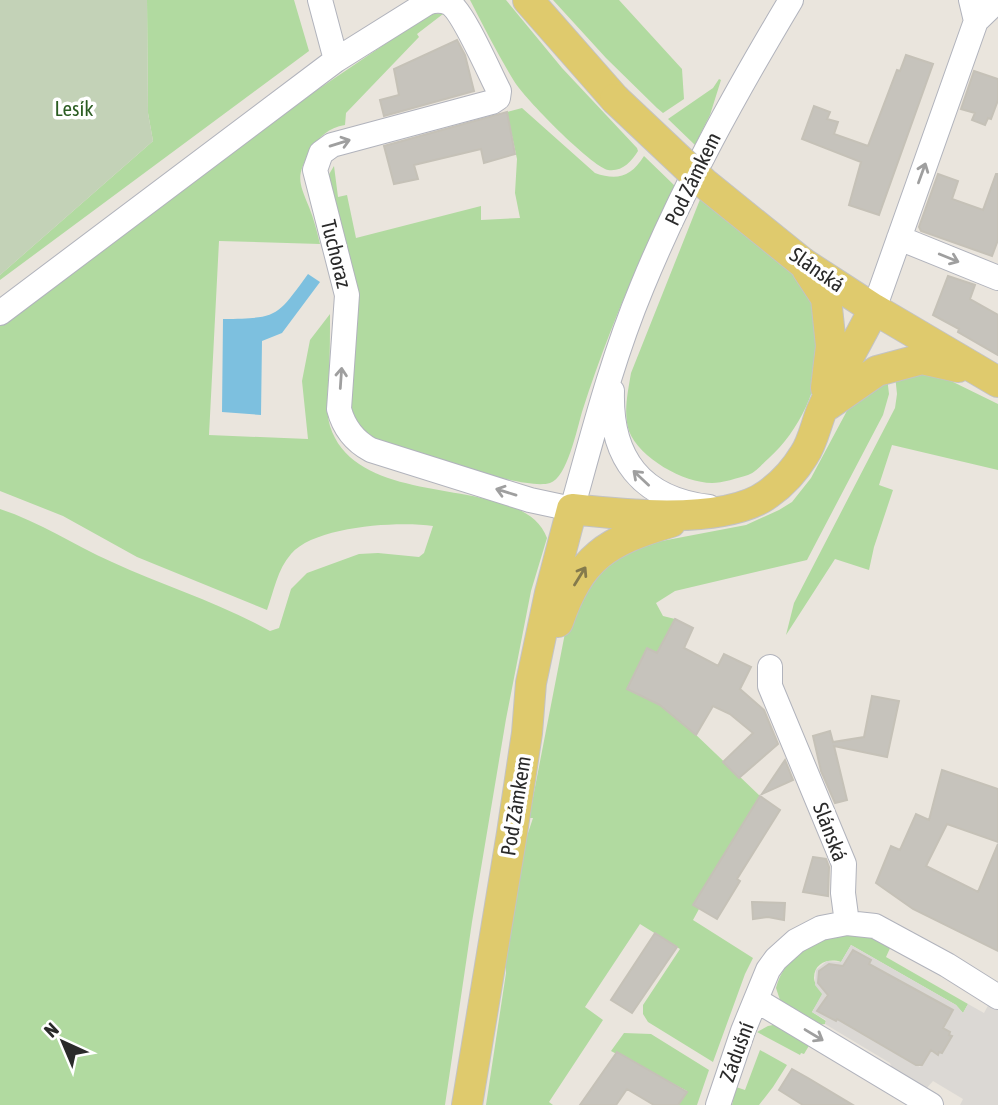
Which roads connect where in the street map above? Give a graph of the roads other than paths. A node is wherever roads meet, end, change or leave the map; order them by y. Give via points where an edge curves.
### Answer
1 (320, 0) edge
2 (528, 0) edge
3 (791, 0) edge
4 (998, 0) edge
5 (974, 11) edge
6 (336, 60) junction
7 (899, 237) junction
8 (803, 263) junction
9 (998, 278) edge
10 (874, 309) junction
11 (0, 313) edge
12 (613, 366) junction
13 (989, 377) edge
14 (823, 410) junction
15 (572, 509) junction
16 (712, 512) junction
17 (770, 667) dead end
18 (527, 733) junction
19 (847, 923) junction
20 (998, 997) edge
21 (756, 1000) junction
22 (467, 1105) edge
23 (718, 1105) edge
24 (931, 1105) edge

1 - 6 street
2 - 8 main road, Slánská, bridge via 615,99 704,183
3 - 12 street, Pod Zámkem via 679,206
4 - 5 street
7 -> 5 street
6 - 11 street
15 -> 6 street, Tuchoraz via 371,450 354,438 342,420 347,295 316,164 321,153 332,145 492,102 499,91 463,20 449,3 433,1
7 -> 9 street
7 - 10 street
8 - 10 main road, Slánská
8 - 14 main road via 826,298 828,310 831,346
10 - 13 main road, Slánská
10 - 14 main road, Pod Zámkem
12 - 15 street, Pod Zámkem
16 -> 12 street, Pod Zámkem via 673,499 635,474 614,429
13 - 14 main road via 922,359 877,371
14 - 16 main road, Pod Zámkem via 806,452 788,476 746,505
15 - 16 main road, Pod Zámkem via 623,514
15 - 18 main road, Pod Zámkem via 533,672
18 -> 16 main road via 561,612 589,563 621,540
17 - 19 street, Slánská via 770,686 844,864
18 - 22 main road, Pod Zámkem
19 - 20 street via 875,926 896,936
19 - 21 street, Zádušní via 808,934 786,949 768,970
21 - 23 street, Zádušní
21 -> 24 street

